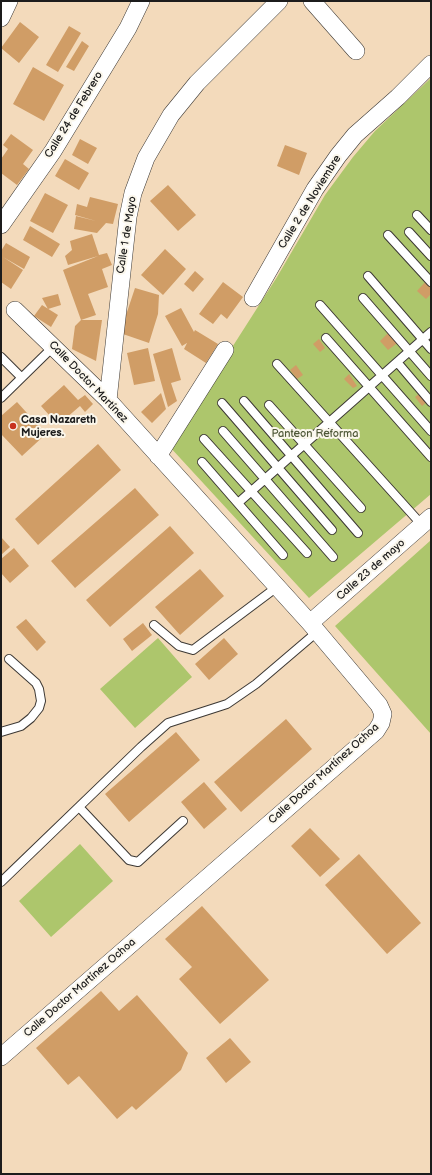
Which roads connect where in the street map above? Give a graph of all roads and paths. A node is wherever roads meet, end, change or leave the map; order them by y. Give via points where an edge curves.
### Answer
1 (9, 1) edge
2 (141, 1) edge
3 (279, 1) edge
4 (312, 1) edge
5 (1, 18) edge
6 (356, 51) dead end
7 (431, 64) edge
8 (417, 215) dead end
9 (1, 225) edge
10 (431, 230) edge
11 (409, 232) dead end
12 (388, 235) dead end
13 (431, 256) edge
14 (368, 276) dead end
15 (431, 282) edge
16 (253, 298) dead end
17 (363, 298) dead end
18 (320, 305) dead end
19 (15, 310) dead end
20 (431, 332) edge
21 (326, 338) dead end
22 (423, 339) junction
23 (54, 346) junction
24 (431, 349) edge
25 (225, 350) dead end
26 (409, 351) junction
27 (1, 356) edge
28 (397, 362) junction
29 (277, 364) dead end
30 (382, 375) junction
31 (431, 376) edge
32 (21, 377) junction
33 (369, 387) junction
34 (1, 398) edge
35 (108, 400) junction
36 (244, 401) dead end
37 (431, 402) edge
38 (222, 403) dead end
39 (269, 405) dead end
40 (330, 422) junction
41 (223, 431) dead end
42 (431, 431) edge
43 (204, 439) dead end
44 (304, 445) junction
45 (158, 456) junction
46 (291, 456) junction
47 (431, 457) edge
48 (202, 462) dead end
49 (277, 468) junction
50 (264, 480) junction
51 (252, 490) junction
52 (238, 503) junction
53 (361, 508) dead end
54 (428, 526) edge
55 (332, 530) dead end
56 (358, 533) dead end
57 (307, 553) dead end
58 (283, 555) dead end
59 (333, 557) dead end
60 (277, 586) junction
61 (154, 624) dead end
62 (314, 627) junction
63 (9, 659) dead end
64 (1, 732) edge
65 (79, 808) junction
66 (183, 821) dead end
67 (1, 882) edge
68 (1, 1057) edge

1 - 5 street
2 - 9 street, Calle 24 de Febrero via 128,28 53,151
3 - 35 street, Calle 1 de Mayo via 197,83 171,115 146,158 128,217
4 - 6 street
7 - 16 street, Calle 2 de Noviembre via 355,135 338,156 315,189
8 - 10 lane
11 - 13 lane
12 - 15 lane
14 - 22 lane
17 - 26 lane
18 - 30 lane
19 - 23 street, Calle Doctor Martínez
20 - 22 lane
21 - 33 lane
22 - 24 lane
22 - 26 lane
23 - 32 lane
23 - 35 street, Calle Doctor Martínez
25 - 45 street
26 - 28 lane
26 - 31 lane
27 - 32 lane
28 - 30 lane
28 - 37 lane
29 - 40 lane
30 - 33 lane
30 - 42 lane
32 - 34 lane
33 - 40 lane
33 - 47 lane
35 - 45 street, Calle Doctor Martínez
36 - 46 lane
38 - 49 lane
39 - 44 lane
40 - 44 lane
40 - 54 lane
41 - 50 lane
43 - 51 lane
44 - 46 lane
44 - 53 lane
45 - 60 street, Calle Doctor Martínez Ochoa
46 - 49 lane
46 - 56 lane
48 - 52 lane
49 - 50 lane
49 - 55 lane
50 - 51 lane
50 - 59 lane
51 - 52 lane
51 - 57 lane
52 - 58 lane
54 - 62 street, Calle 23 de mayo
60 - 61 lane via 192,650 179,646
60 - 62 street, Calle Doctor Martínez Ochoa
62 - 65 lane via 256,684 227,704 209,712 168,723
62 - 68 street, Calle Doctor Martínez Ochoa via 379,705 383,714 381,723 370,736
63 - 64 lane via 36,682 41,701 39,708 21,726
65 - 66 lane via 129,860 138,862
65 - 67 lane

